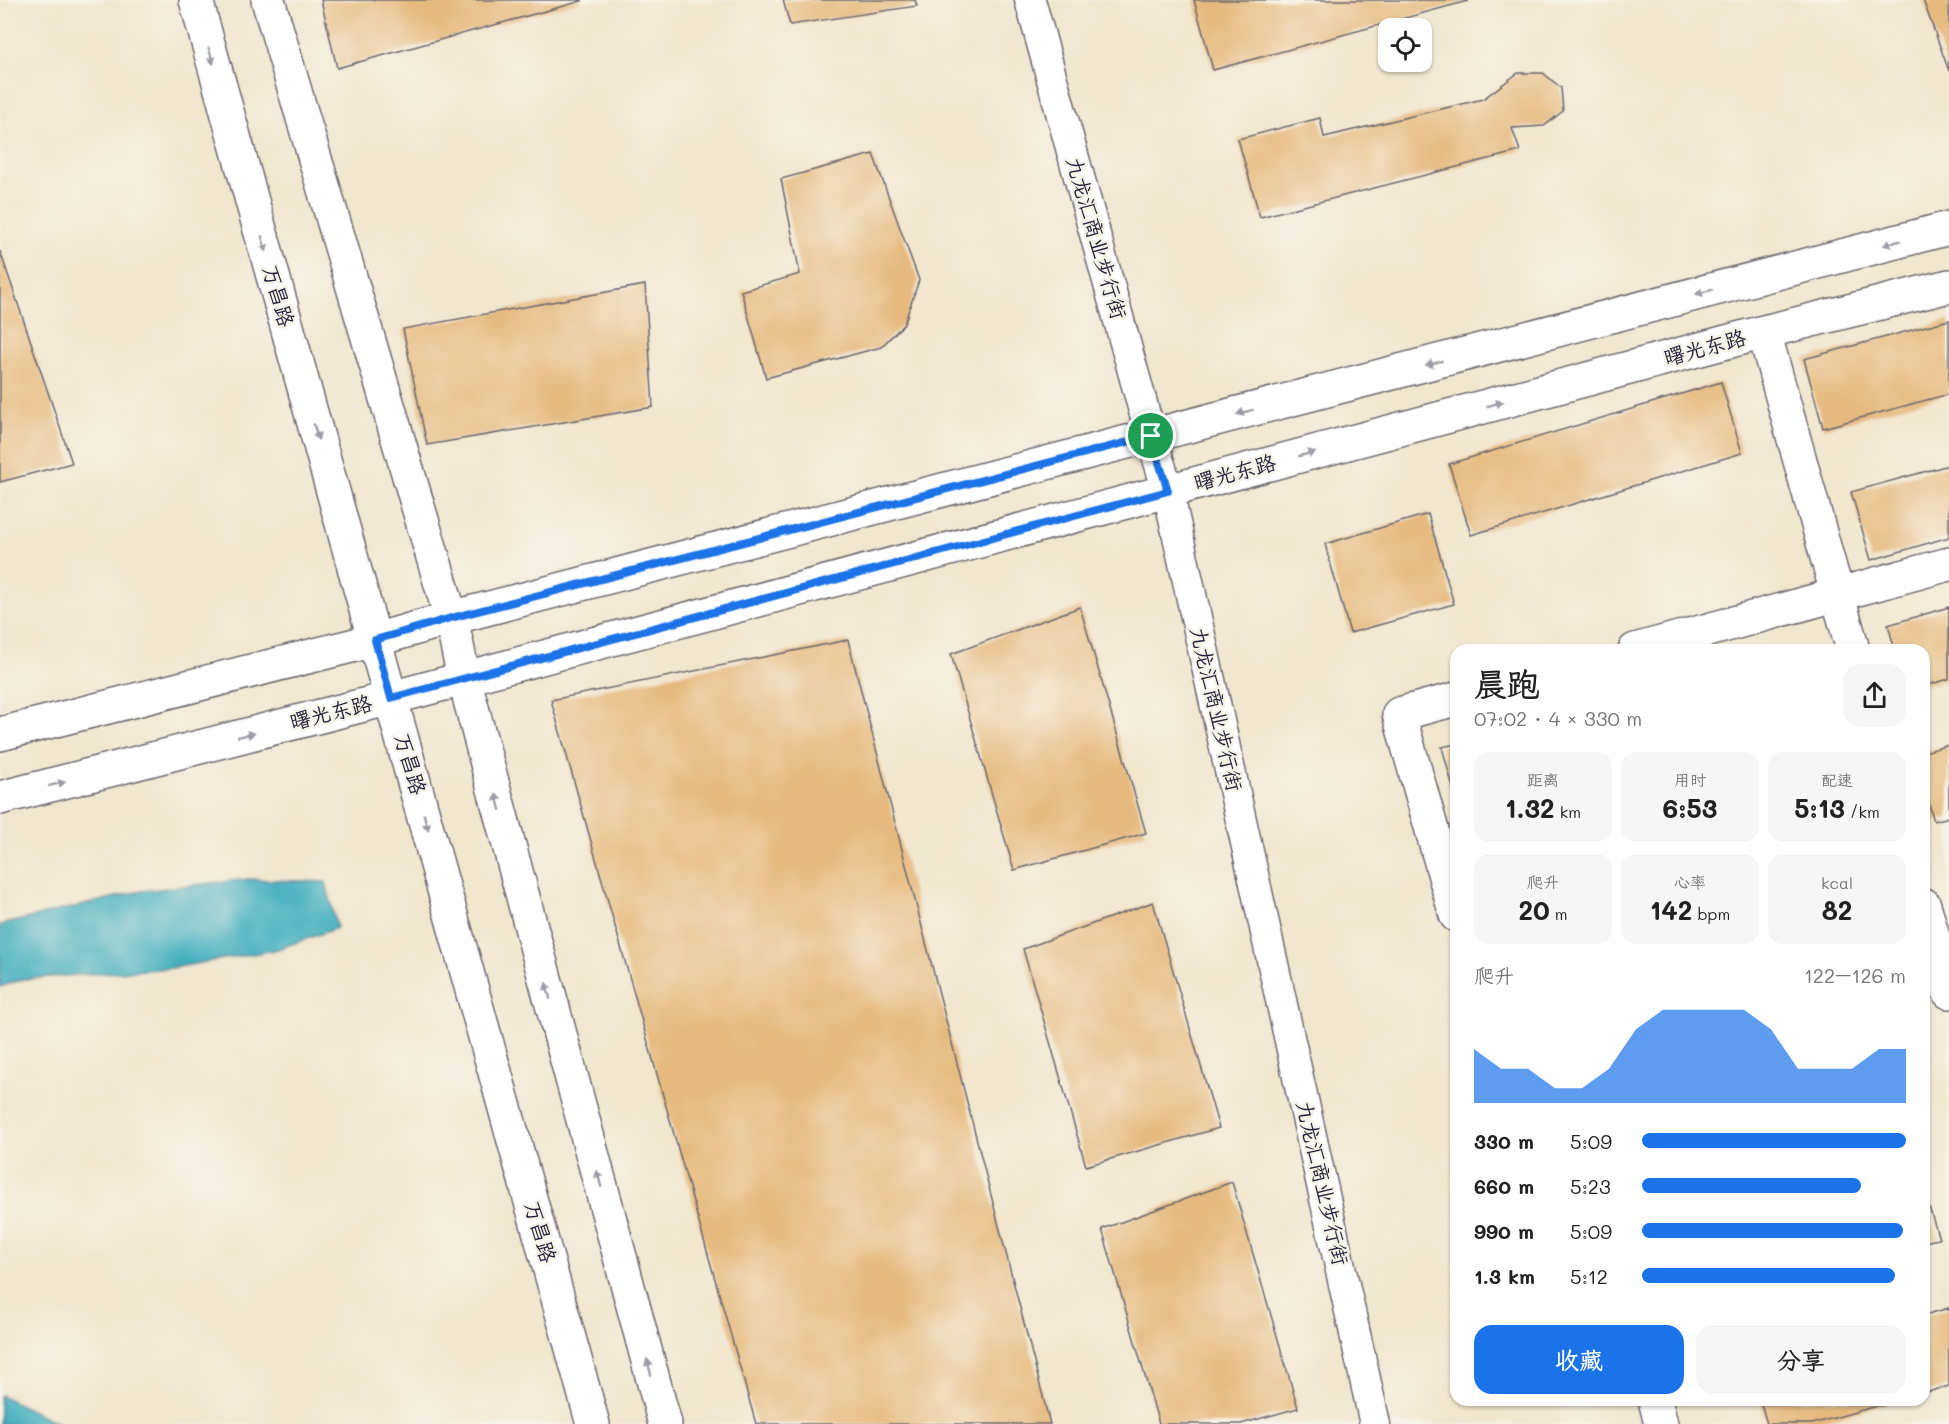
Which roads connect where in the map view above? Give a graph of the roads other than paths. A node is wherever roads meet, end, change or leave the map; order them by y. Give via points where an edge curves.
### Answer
1 (196, 0) edge
2 (268, 0) edge
3 (1030, 0) edge
4 (1949, 228) edge
5 (1949, 286) edge
6 (1764, 332) junction
7 (1151, 436) junction
8 (1168, 491) junction
9 (1949, 564) edge
10 (1838, 594) junction
11 (451, 618) junction
12 (375, 640) junction
13 (1657, 644) edge
14 (1851, 644) edge
15 (464, 678) junction
16 (391, 698) junction
17 (1450, 701) edge
18 (0, 734) edge
19 (0, 798) edge
20 (1450, 894) edge
21 (1930, 926) edge
22 (1949, 992) edge
23 (1656, 1406) edge
24 (593, 1424) edge
25 (664, 1424) edge
26 (1375, 1424) edge
27 (1661, 1424) edge

1 -> 12 main road, 万昌路
2 - 11 main road
3 - 7 street, 九龙汇商业步行街
4 -> 7 main road
5 - 6 main road, 曙光东路
8 -> 6 main road, 曙光东路
6 - 10 main road
7 - 8 street, 九龙汇商业步行街
7 - 11 main road
8 - 15 main road, 曙光东路
8 - 26 street, 九龙汇商业步行街
9 - 10 main road
10 - 13 main road
10 - 14 main road
11 - 12 main road
11 - 15 main road
12 - 16 main road, 万昌路
12 - 18 main road
15 - 16 main road, 曙光东路
25 -> 15 main road
19 -> 16 main road, 曙光东路
16 -> 24 main road, 万昌路
17 - 20 main road via 1399,714
21 - 22 main road
23 - 27 main road

